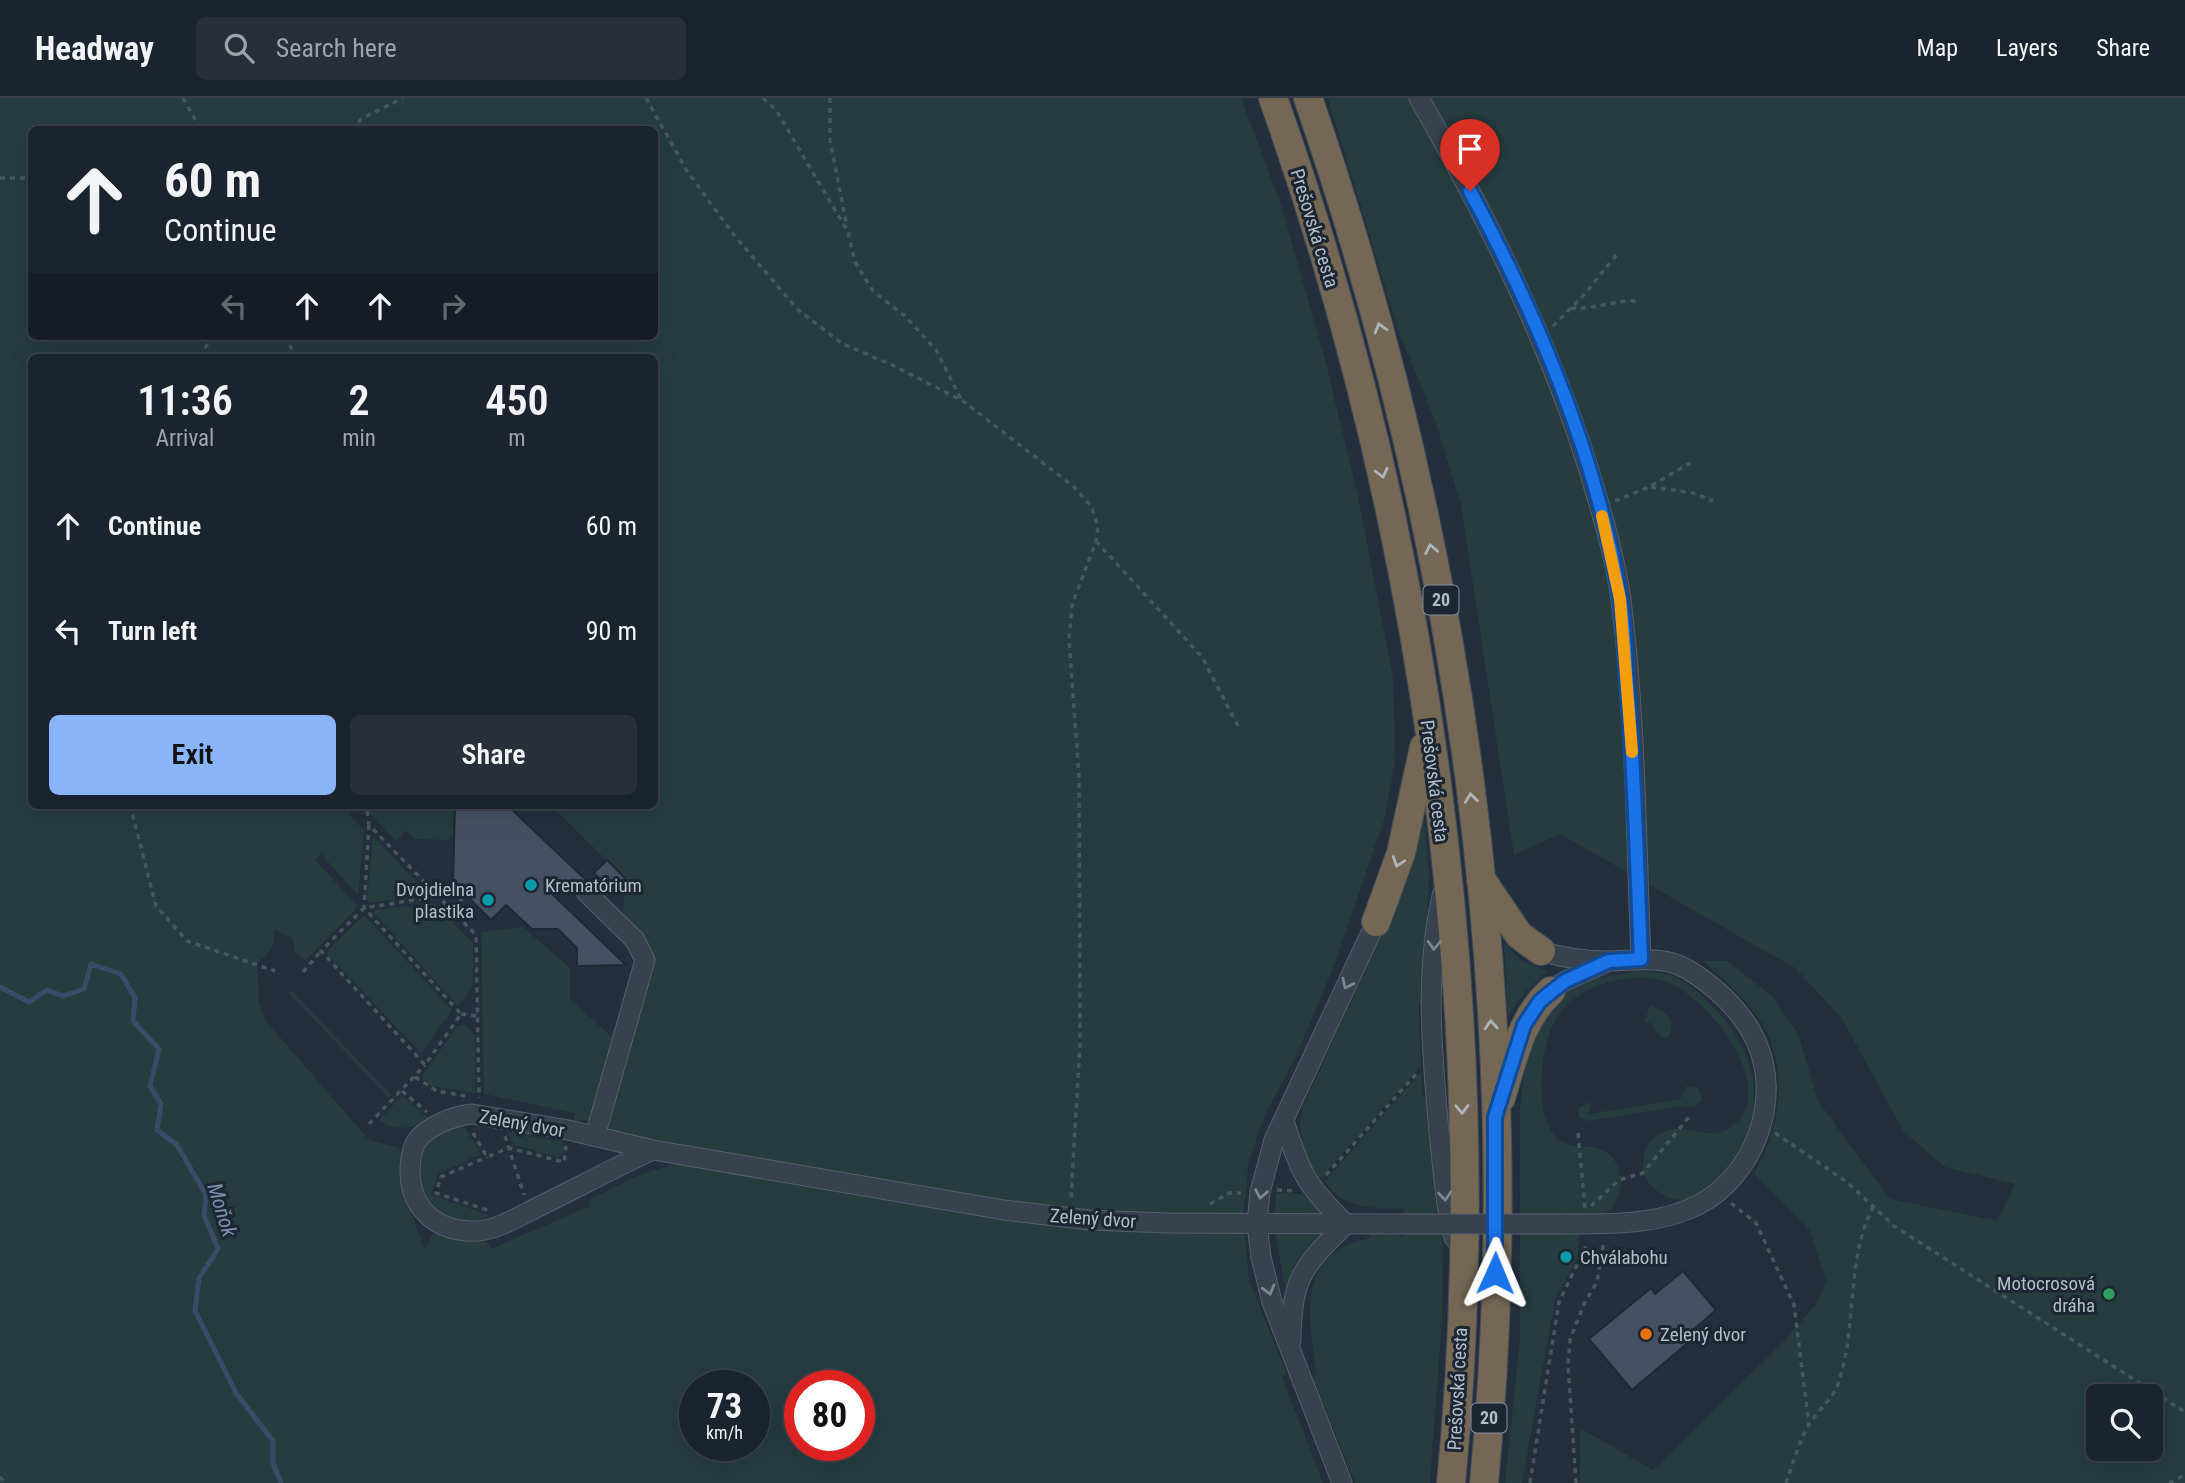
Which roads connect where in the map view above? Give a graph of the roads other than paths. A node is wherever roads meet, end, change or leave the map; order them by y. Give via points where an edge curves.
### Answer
1 (1273, 98) edge
2 (1308, 98) edge
3 (1419, 98) edge
4 (1428, 724) junction
5 (1479, 877) junction
6 (586, 892) dead end
7 (1376, 922) joint
8 (1541, 951) joint
9 (1641, 959) junction
10 (1609, 961) junction
11 (1551, 991) joint
12 (1495, 1117) junction
13 (1284, 1121) junction
14 (594, 1136) junction
15 (653, 1150) junction
16 (1257, 1224) junction
17 (1346, 1224) junction
18 (1290, 1353) junction
19 (1342, 1483) edge
20 (1451, 1483) edge
21 (1484, 1483) edge

1 -> 4 highway, Prešovská cesta / 20 via 1322,248 1366,407 1395,535
5 -> 2 highway, Prešovská cesta / 20 via 1448,639 1415,470 1359,254
3 - 9 street via 1494,236 1542,338 1600,507 1620,599 1632,739
4 -> 7 highway via 1401,853
4 -> 20 highway, Prešovská cesta / 20 via 1447,878 1461,1087 1462,1272
5 - 8 highway via 1519,934
12 -> 5 highway, Prešovská cesta / 20
6 - 14 street via 635,940 645,960
7 -> 13 street
8 - 10 street
9 - 10 street
9 - 17 street, Zelený dvor, bridge via 1671,962 1714,988 1757,1043 1764,1069 1762,1124 1746,1161 1718,1193 1655,1220
10 - 11 street
11 - 12 highway via 1524,1025
12 - 21 highway, Prešovská cesta / 20 via 1493,1353
13 -> 16 street via 1260,1192
13 - 17 street via 1309,1186
14 - 15 street, Zelený dvor
14 - 15 street, Zelený dvor via 501,1118 449,1120 416,1142 412,1192 429,1220 478,1231 529,1212
15 - 16 street, Zelený dvor via 1004,1210 1072,1218
16 - 17 street, Zelený dvor
16 -> 18 street via 1261,1257
17 - 18 street via 1317,1252 1299,1280
18 - 19 street

